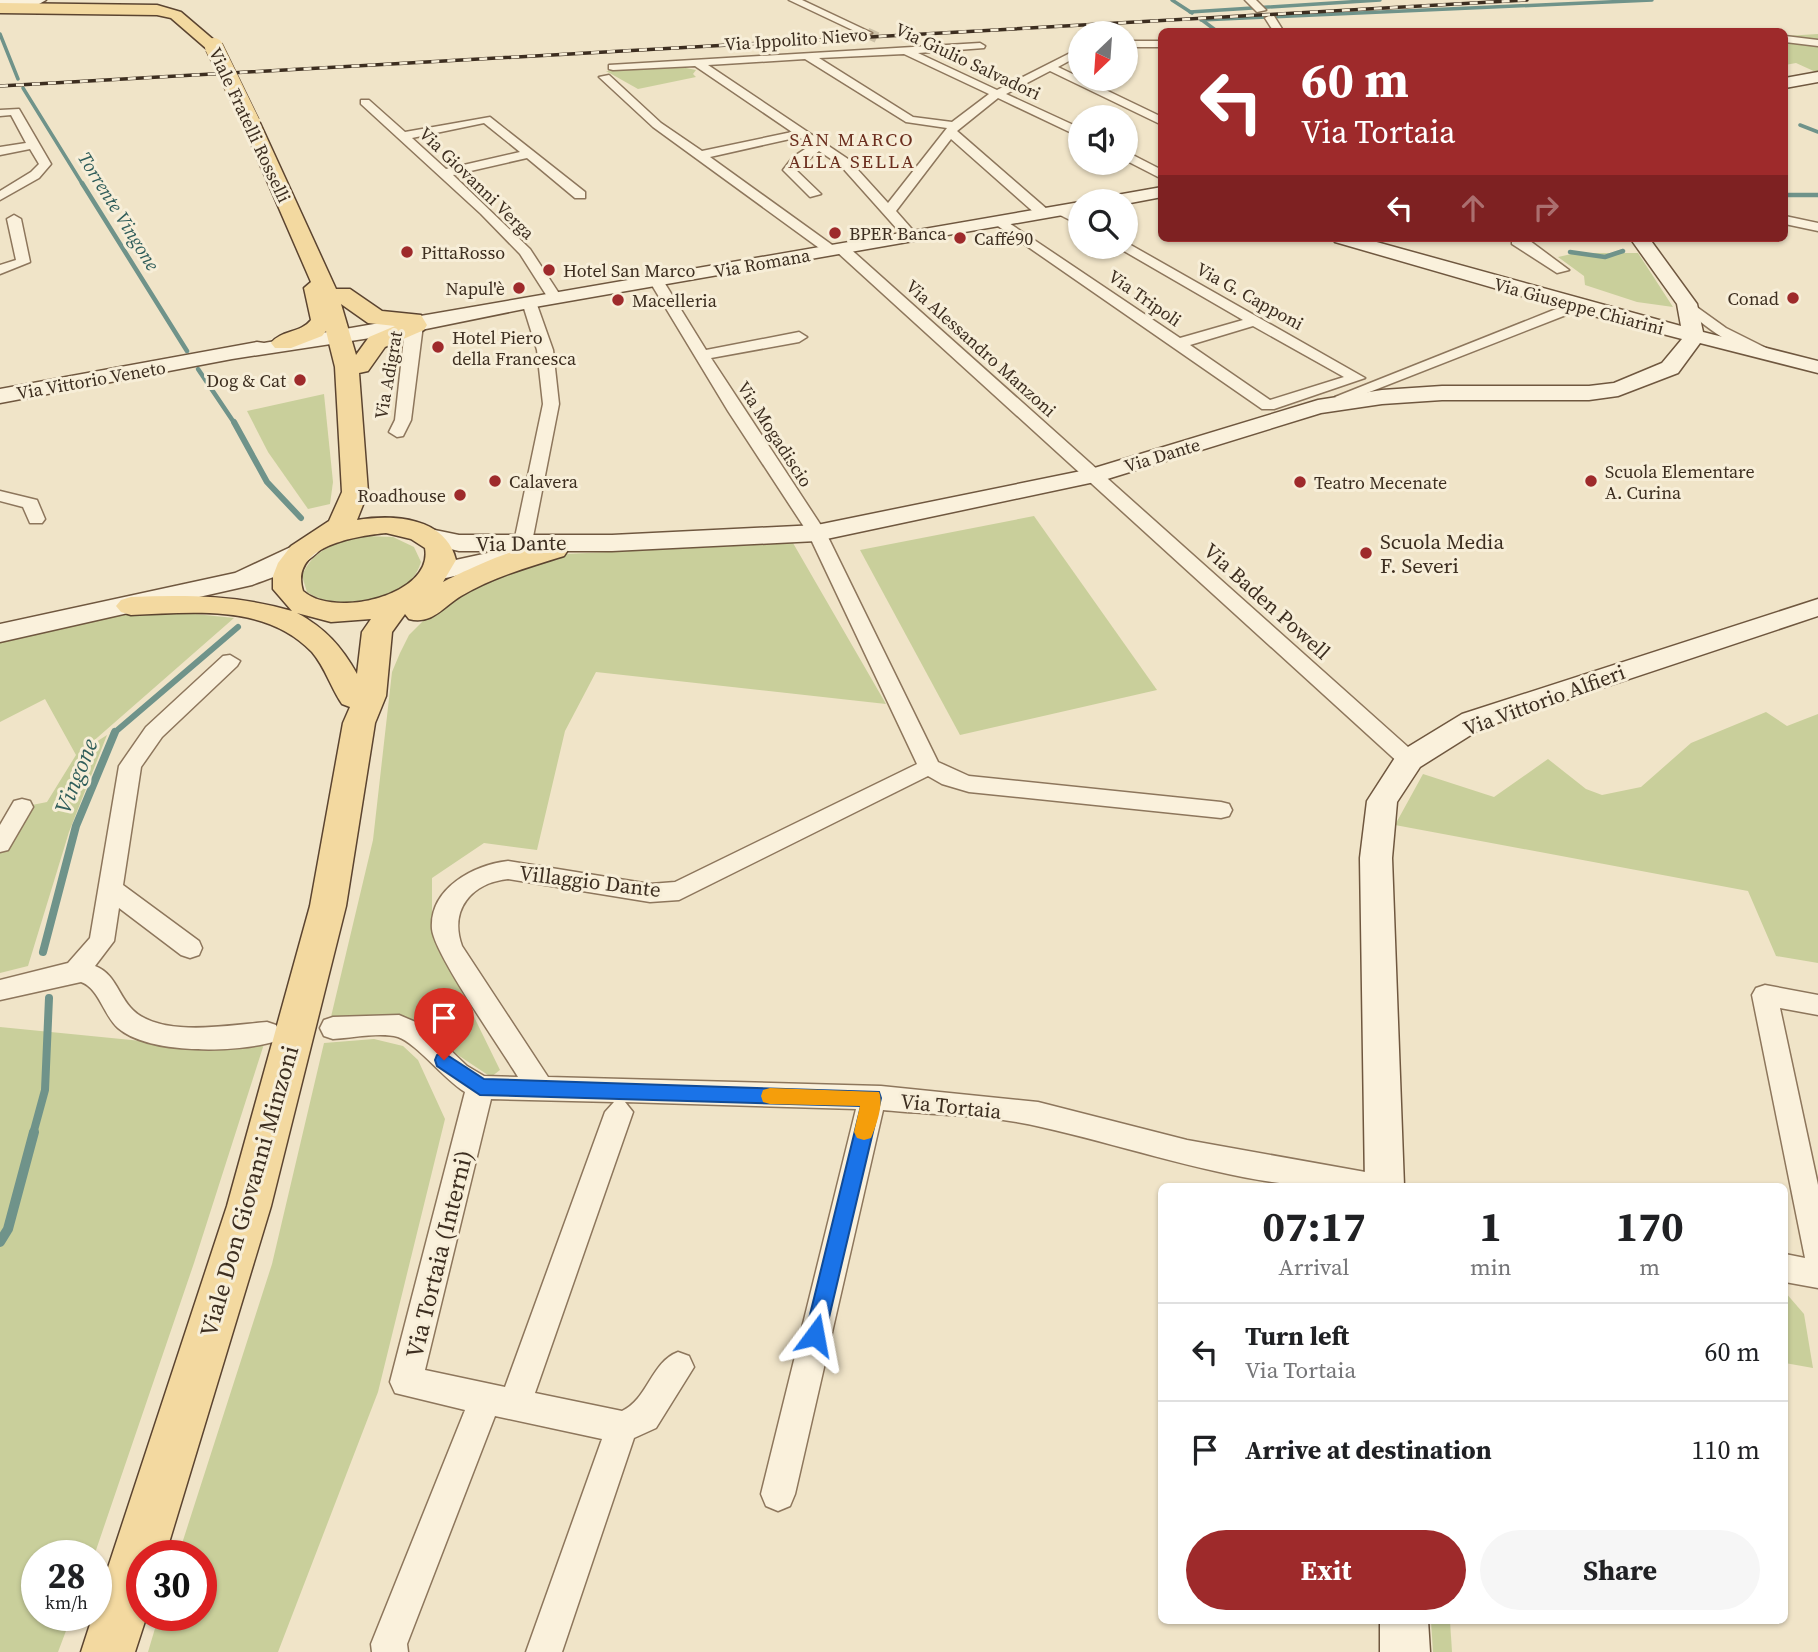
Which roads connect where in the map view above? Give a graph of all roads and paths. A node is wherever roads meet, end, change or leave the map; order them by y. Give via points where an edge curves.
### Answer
1 (39, 0) edge
2 (794, 0) edge
3 (1250, 0) edge
4 (0, 1) edge
5 (0, 8) edge
6 (1266, 14) joint
7 (199, 15) dead end
8 (1276, 28) edge
9 (867, 33) tunnel mouth
10 (880, 39) tunnel mouth
11 (1788, 39) edge
12 (1818, 43) edge
13 (1138, 44) edge
14 (1158, 44) edge
15 (980, 46) dead end
16 (214, 47) junction
17 (904, 50) junction
18 (806, 55) junction
19 (1068, 57) edge
20 (698, 64) junction
21 (1048, 66) junction
22 (1818, 77) edge
23 (1788, 82) edge
24 (997, 94) junction
25 (365, 102) dead end
26 (0, 113) edge
27 (1158, 119) edge
28 (1068, 127) edge
29 (953, 129) junction
30 (802, 133) junction
31 (403, 136) junction
32 (33, 145) junction
33 (819, 145) junction
34 (0, 151) edge
35 (529, 154) junction
36 (698, 156) junction
37 (1138, 162) edge
38 (444, 173) junction
39 (1158, 173) edge
40 (1158, 193) edge
41 (815, 194) dead end
42 (0, 195) edge
43 (580, 195) dead end
44 (1138, 196) edge
45 (1061, 210) edge
46 (889, 211) junction
47 (1000, 221) junction
48 (1788, 221) edge
49 (1818, 227) edge
50 (0, 235) edge
51 (911, 236) junction
52 (1356, 242) edge
53 (1519, 242) edge
54 (1641, 242) edge
55 (836, 249) junction
56 (1138, 255) edge
57 (312, 256) junction
58 (0, 270) edge
59 (1562, 270) dead end
60 (657, 282) junction
61 (342, 294) junction
62 (555, 298) junction
63 (529, 302) junction
64 (1570, 304) junction
65 (1690, 320) junction
66 (1254, 321) junction
67 (415, 323) junction
68 (346, 334) junction
69 (799, 337) dead end
70 (1178, 344) junction
71 (284, 345) junction
72 (702, 355) junction
73 (213, 358) joint
74 (1780, 358) junction
75 (354, 366) junction
76 (1670, 368) junction
77 (1818, 368) edge
78 (1357, 378) joint
79 (0, 396) edge
80 (1268, 406) joint
81 (1318, 407) junction
82 (397, 432) dead end
83 (1096, 475) junction
84 (0, 496) edge
85 (36, 519) dead end
86 (417, 532) junction
87 (817, 533) junction
88 (319, 541) junction
89 (523, 542) junction
90 (612, 543) junction
91 (554, 550) junction
92 (438, 572) junction
93 (290, 594) junction
94 (398, 603) junction
95 (131, 606) junction
96 (1818, 607) edge
97 (326, 612) junction
98 (0, 633) edge
99 (230, 661) dead end
100 (361, 705) junction
101 (1409, 760) junction
102 (929, 766) junction
103 (22, 807) dead end
104 (1221, 810) dead end
105 (0, 844) edge
106 (113, 890) junction
107 (190, 948) dead end
108 (75, 973) junction
109 (0, 990) edge
110 (1818, 1005) edge
111 (333, 1028) dead end
112 (267, 1033) dead end
113 (480, 1087) junction
114 (542, 1091) junction
115 (872, 1098) junction
116 (619, 1112) dead end
117 (1355, 1183) edge
118 (1384, 1183) edge
119 (1818, 1254) edge
120 (1788, 1269) edge
121 (1818, 1274) edge
122 (678, 1367) dead end
123 (500, 1402) junction
124 (622, 1427) junction
125 (778, 1493) dead end
126 (1404, 1624) edge
127 (108, 1652) edge
128 (390, 1652) edge
129 (544, 1652) edge
130 (1405, 1652) edge

1 - 4 street
2 - 9 street, Via Giulio Salvadori
3 - 6 street
5 - 16 main road via 167,12
6 - 8 street
7 - 16 main road, Viale Fratelli Rosselli
10 - 17 street, Via Giulio Salvadori
11 - 12 street
13 - 14 street
15 - 17 street, Via Ippolito Nievo
16 - 57 main road, Viale Fratelli Rosselli, bridge
17 - 18 street, Via Ippolito Nievo
17 - 24 street, Via Giulio Salvadori
18 - 20 street, Via Ippolito Nievo
18 - 29 street via 910,120
19 - 21 street
20 - 30 street
20 - 36 street, Via Ippolito Nievo via 609,72 657,125
21 - 24 street
21 - 27 street
22 - 23 street
24 - 28 street, Via Giulio Salvadori
24 - 29 street
25 - 31 street, Via Giovanni Verga
26 - 32 street via 15,111
29 - 45 street
29 - 46 street
30 - 33 street
30 - 36 street
31 - 35 street via 486,119
31 - 38 street, Via Giovanni Verga
32 - 34 street
32 - 42 street via 45,164 35,176
33 - 41 street via 789,170
33 - 46 street via 859,175
35 - 38 street
35 - 43 street
36 - 55 street
37 - 39 street
38 - 62 street, Via Giovanni Verga via 525,252
40 - 44 street
45 - 47 street, Via Romana
46 - 51 street
47 - 51 street, Via Romana
47 - 70 street, Via Tripoli
48 - 49 street
50 - 58 street via 15,226 23,262
51 - 55 street, Via Romana
52 - 64 street, Via Giuseppe Chiarini
53 - 59 street
54 - 65 street
55 - 60 street, Via Romana
55 - 83 street, Via Alessandro Manzoni
56 - 66 street, Via G. Capponi
57 - 61 main road, Viale Fratelli Rosselli via 332,273
57 - 68 main road, Viale Fratelli Rosselli
57 - 71 main road via 314,294 322,320 313,331
60 - 62 street, Via Romana
60 - 72 street, Via Mogadiscio
61 - 67 main road via 376,318
61 - 68 main road, Viale Fratelli Rosselli
62 - 63 street, Via Romana
63 - 67 street, Via Romana
63 - 89 street via 545,350 551,404
64 - 65 street, Via Giuseppe Chiarini via 1653,327
64 - 81 street
65 - 74 street, Via Giuseppe Chiarini
65 - 74 street
65 - 76 street
66 - 70 street
66 - 78 street, Via G. Capponi
67 - 68 street, Via Romana
67 - 75 main road via 377,342
67 - 82 street, Via Adigrat via 403,420
68 - 71 street, Via Romana
68 - 75 main road, Viale Fratelli Rosselli
69 - 72 street, Via Mogadiscio
70 - 80 street, Via Tripoli
71 - 73 street, Via Romana
71 - 75 main road via 313,349
72 - 87 street, Via Mogadiscio
73 - 79 street, Via Vittorio Veneto
74 - 77 street, Via Giuseppe Chiarini
75 - 86 main road, Viale Fratelli Rosselli via 370,487 379,506
75 - 88 main road, Viale Fratelli Rosselli via 355,492 341,525
76 - 77 street, Via Dante via 1717,357
76 - 81 street, Via Dante via 1618,389 1589,393 1442,393
78 - 80 street
81 - 83 street, Via Dante
83 - 87 street, Via Dante
83 - 101 street, Via Baden Powell
84 - 85 street via 31,504
86 - 88 main road via 366,526
86 - 89 street, Via Dante via 459,543
86 - 92 main road via 439,547
87 - 90 street, Via Dante
87 - 102 street
88 - 93 main road, Viale Fratelli Rosselli via 288,570
88 - 95 street via 281,564 243,579
89 - 90 street, Via Dante
90 - 91 street, Via Dante
91 - 92 street, Via Dante
91 - 100 main road via 486,572 430,604 401,634 384,674
92 - 94 main road
93 - 95 street via 243,592
93 - 97 main road
94 - 97 main road via 362,612
94 - 100 main road, Viale Don Giovanni Minzoni via 377,632
95 - 98 street
95 - 100 main road via 212,605 280,617 321,643
96 - 101 street, Via Vittorio Alfieri via 1472,721
97 - 100 main road, Viale Don Giovanni Minzoni via 354,650
99 - 106 street via 155,732 130,766
100 - 127 main road, Viale Don Giovanni Minzoni via 328,906 249,1206
101 - 118 street, Via Vittorio Alfieri via 1382,801 1376,858
102 - 104 street via 969,784
102 - 114 street, Villaggio Dante via 679,891 642,892 508,870 491,872 467,886 447,909 444,930 451,949
103 - 105 street
106 - 107 street
106 - 108 street via 102,941
108 - 109 street
108 - 112 street via 90,974 103,984 118,1013 136,1027 187,1037
110 - 119 street via 1765,995
111 - 113 street via 399,1026 416,1034 458,1074
113 - 114 street, Via Tortaia
113 - 123 street, Via Tortaia (Interni) via 406,1382
114 - 115 street, Via Tortaia
115 - 117 street, Via Tortaia via 1038,1114 1187,1152
115 - 125 street
116 - 123 street
120 - 121 street
122 - 124 street via 645,1418
123 - 124 street, Via Tortaia (Interni)
123 - 128 street via 389,1644
124 - 129 street
126 - 130 street

